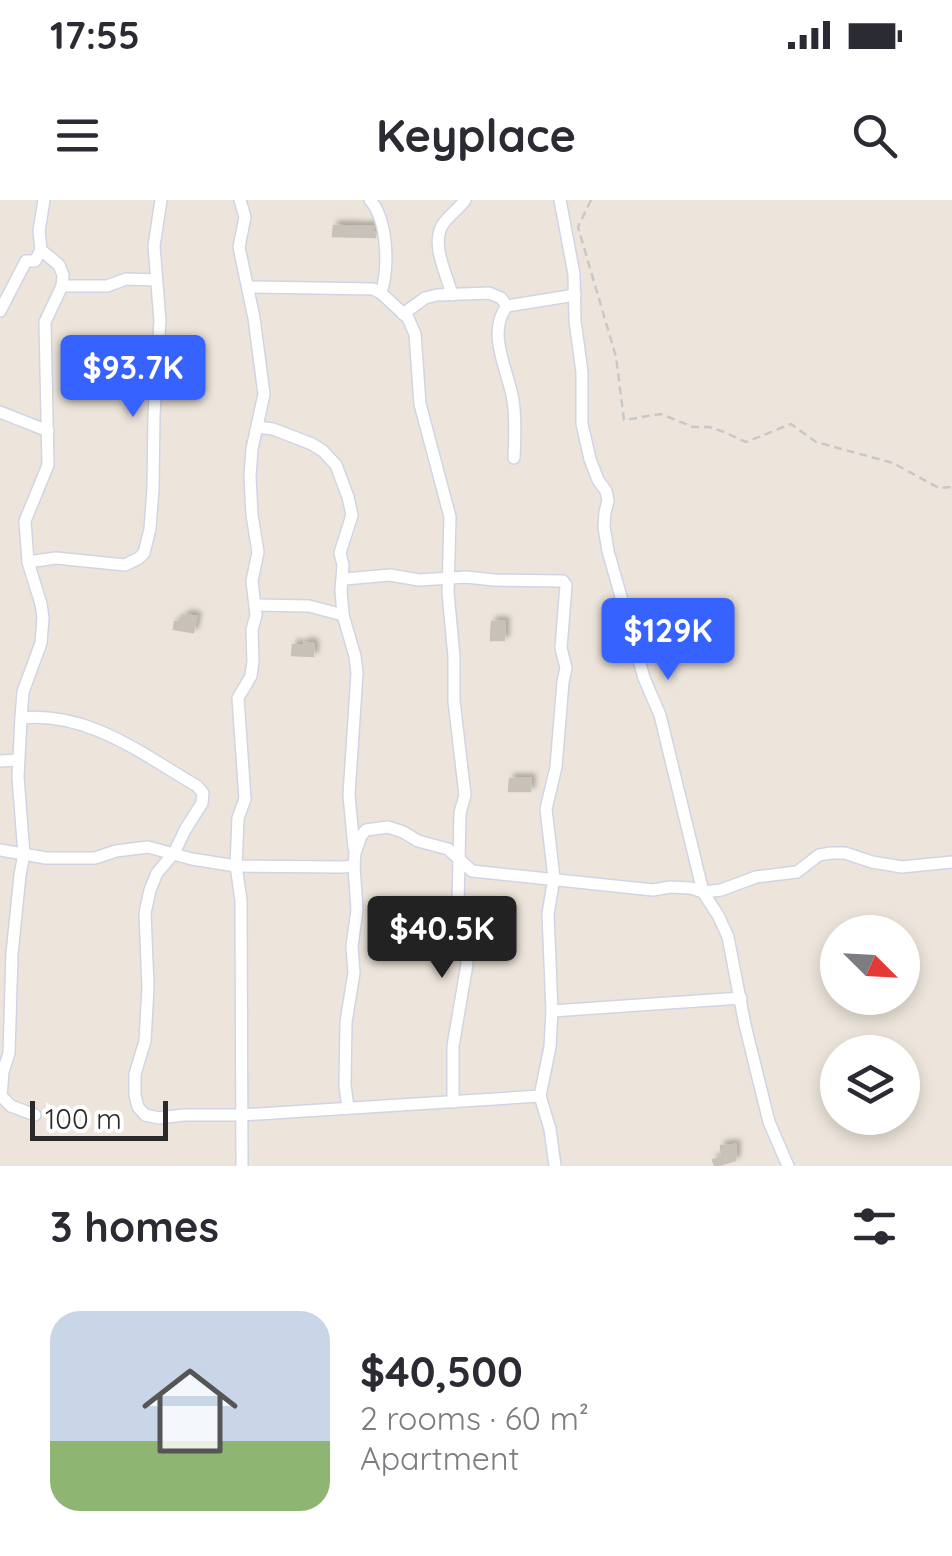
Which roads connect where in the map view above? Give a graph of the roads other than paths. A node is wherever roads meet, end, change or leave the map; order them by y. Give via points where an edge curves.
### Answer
1 (44, 200) edge
2 (161, 200) edge
3 (240, 200) edge
4 (370, 200) edge
5 (465, 200) edge
6 (560, 200) edge
7 (42, 250) junction
8 (156, 280) junction
9 (62, 286) junction
10 (248, 286) junction
11 (382, 293) junction
12 (452, 295) junction
13 (575, 295) junction
14 (507, 306) junction
15 (0, 310) edge
16 (403, 314) junction
17 (0, 412) edge
18 (258, 427) junction
19 (48, 431) junction
20 (514, 458) dead end
21 (28, 562) junction
22 (344, 578) junction
23 (448, 578) junction
24 (255, 605) junction
25 (342, 615) junction
26 (20, 718) junction
27 (18, 760) junction
28 (0, 761) edge
29 (0, 850) edge
30 (174, 852) junction
31 (24, 854) junction
32 (354, 859) junction
33 (460, 862) junction
34 (952, 862) edge
35 (236, 866) junction
36 (554, 878) junction
37 (702, 892) junction
38 (6, 968) edge
39 (741, 998) junction
40 (552, 1011) junction
41 (540, 1096) junction
42 (453, 1102) junction
43 (348, 1108) junction
44 (35, 1115) dead end
45 (241, 1115) junction
46 (242, 1166) edge
47 (555, 1166) edge
48 (788, 1166) edge

1 - 7 street
2 - 8 street
3 - 10 street via 245,217 239,247
4 - 11 street via 382,225
5 - 12 street via 438,236
6 - 13 street
7 - 9 street via 59,265
7 - 15 street via 20,270
8 - 9 street
8 - 21 street via 160,344 144,552 125,565
9 - 19 street via 45,322
10 - 11 street
10 - 18 street via 264,394
11 - 16 street
12 - 14 street via 489,293
12 - 16 street via 424,298
13 - 14 street
13 - 37 street via 582,424 606,491 608,551 660,714
14 - 20 street via 497,331 513,400
16 - 23 street via 415,334 420,404 450,517
17 - 19 street
18 - 22 street via 312,444 336,465 352,515 340,553
18 - 24 street via 250,476 258,552
19 - 21 street via 48,464 25,521
21 - 26 street via 43,618
22 - 23 street
22 - 25 street
23 - 33 street via 464,795
23 - 36 street via 566,584 566,668 546,808
24 - 25 street via 309,606
24 - 35 street via 251,676 238,698 245,799
25 - 32 street via 357,673 349,795
26 - 27 street
26 - 30 street via 49,717 106,732 197,786 202,803
27 - 28 street
27 - 31 street
29 - 31 street
30 - 31 street
30 - 35 street
30 - 45 street via 157,873 145,913 148,987 138,1107 158,1118
31 - 38 street
32 - 33 street via 366,830 388,827 448,849
32 - 35 street
32 - 43 street via 358,910 346,1022
33 - 36 street via 472,872
33 - 42 street via 458,906 467,964 453,1046
34 - 37 street via 902,867 831,853 789,875
35 - 45 street via 242,900
36 - 37 street
36 - 40 street via 548,914
37 - 39 street via 728,937
38 - 44 street via 9,1053 1,1096
39 - 40 street
39 - 48 street via 769,1122
40 - 41 street
41 - 42 street
41 - 47 street
42 - 43 street
43 - 45 street
45 - 46 street

